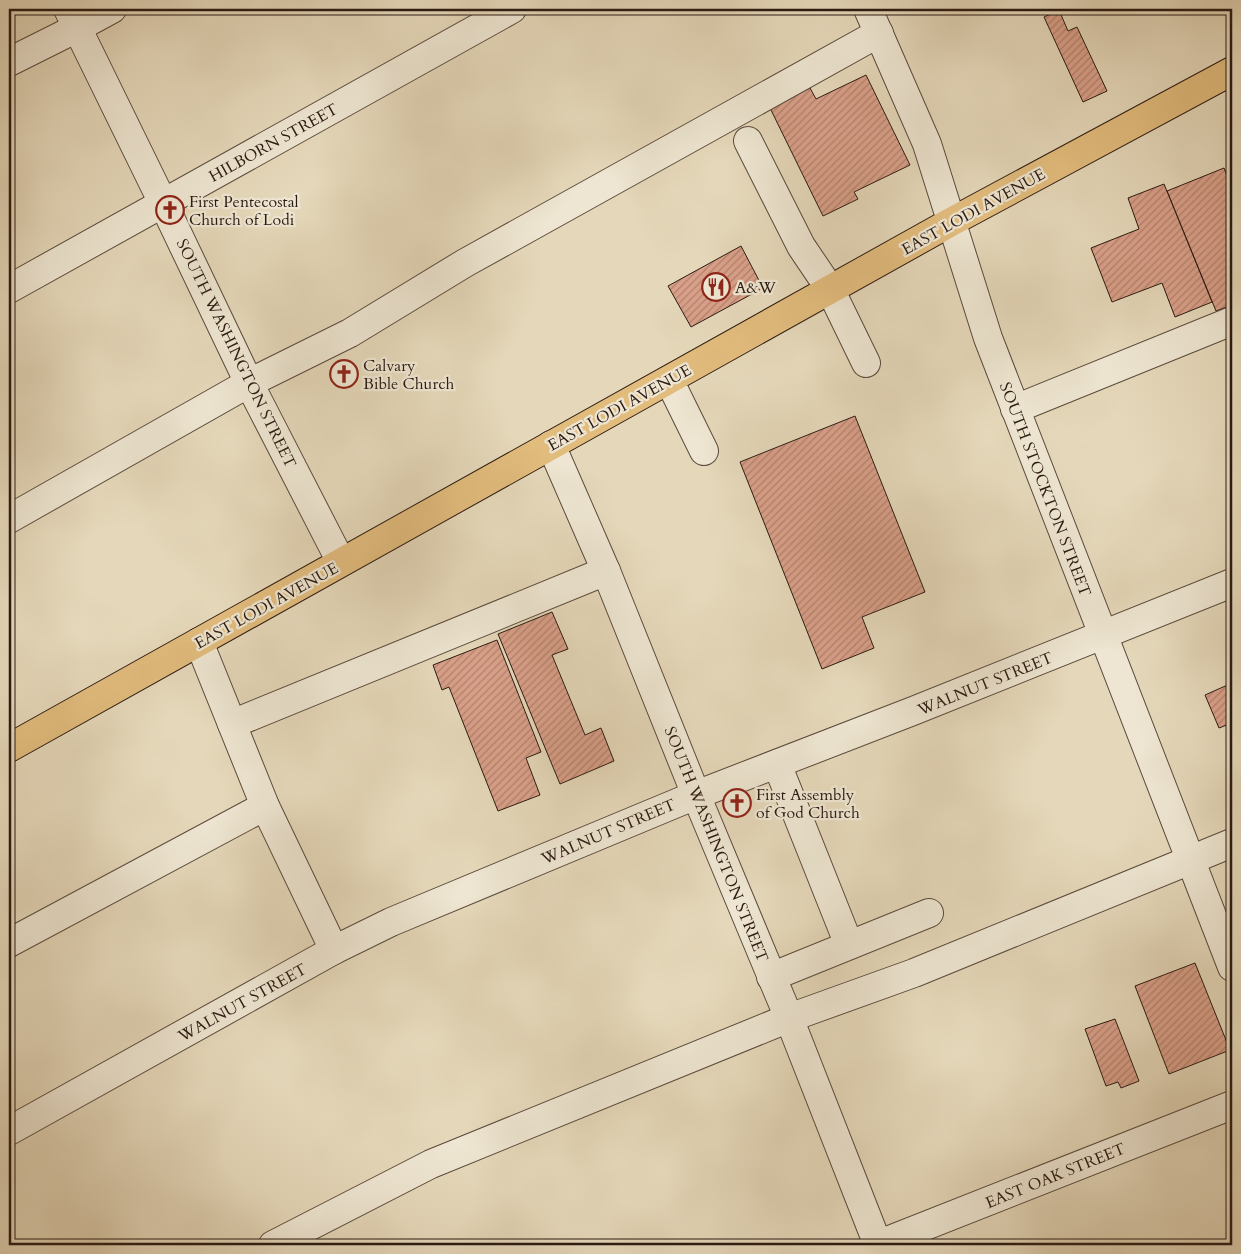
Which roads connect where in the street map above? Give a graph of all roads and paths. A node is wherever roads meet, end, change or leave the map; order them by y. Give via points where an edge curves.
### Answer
1 (112, 9) edge
2 (512, 9) edge
3 (868, 9) edge
4 (72, 18) edge
5 (879, 33) junction
6 (9, 62) edge
7 (1232, 71) edge
8 (748, 141) dead end
9 (164, 203) junction
10 (951, 222) junction
11 (9, 289) edge
12 (830, 289) junction
13 (1232, 321) edge
14 (866, 363) dead end
15 (669, 380) junction
16 (249, 383) junction
17 (1015, 409) junction
18 (552, 445) junction
19 (704, 451) dead end
20 (9, 519) edge
21 (342, 562) junction
22 (606, 571) junction
23 (1232, 583) edge
24 (1103, 636) junction
25 (199, 642) junction
26 (232, 724) junction
27 (9, 748) edge
28 (777, 764) junction
29 (696, 795) junction
30 (265, 806) junction
31 (1232, 843) edge
32 (1190, 860) junction
33 (929, 913) dead end
34 (9, 943) edge
35 (849, 945) junction
36 (334, 950) junction
37 (1232, 967) edge
38 (772, 977) junction
39 (789, 1018) junction
40 (1232, 1105) edge
41 (9, 1131) edge
42 (273, 1245) edge
43 (878, 1245) edge

1 - 4 street
2 - 9 street, HILBORN STREET
3 - 5 street, SOUTH STOCKTON STREET
4 - 6 street
4 - 9 street, SOUTH WASHINGTON STREET
5 - 10 street, SOUTH STOCKTON STREET via 927,144
5 - 16 street via 465,263 350,333
7 - 10 main road, EAST LODI AVENUE
8 - 12 street via 801,246
9 - 11 street, HILBORN STREET
9 - 16 street, SOUTH WASHINGTON STREET
10 - 12 main road, EAST LODI AVENUE
10 - 17 street, SOUTH STOCKTON STREET via 988,338
12 - 14 street
12 - 15 main road, EAST LODI AVENUE
13 - 17 street
15 - 18 main road, EAST LODI AVENUE
15 - 19 street
16 - 20 street
16 - 21 street, SOUTH WASHINGTON STREET
17 - 24 street, SOUTH STOCKTON STREET
18 - 21 main road, EAST LODI AVENUE
18 - 22 street, SOUTH WASHINGTON STREET
21 - 25 main road, EAST LODI AVENUE
22 - 26 street
22 - 29 street, SOUTH WASHINGTON STREET
23 - 24 street, WALNUT STREET
24 - 28 street, WALNUT STREET
24 - 32 street, SOUTH STOCKTON STREET
25 - 26 street
25 - 27 main road, EAST LODI AVENUE
26 - 30 street
28 - 29 street, WALNUT STREET
28 - 35 street
29 - 36 street, WALNUT STREET via 391,922
29 - 38 street, SOUTH WASHINGTON STREET
30 - 34 street
30 - 36 street
31 - 32 street
32 - 37 street, SOUTH STOCKTON STREET
32 - 39 street via 914,973
33 - 35 street
35 - 38 street
36 - 41 street, WALNUT STREET
38 - 39 street, SOUTH WASHINGTON STREET
39 - 42 street via 431,1164
39 - 43 street, SOUTH WASHINGTON STREET
40 - 43 street, EAST OAK STREET

